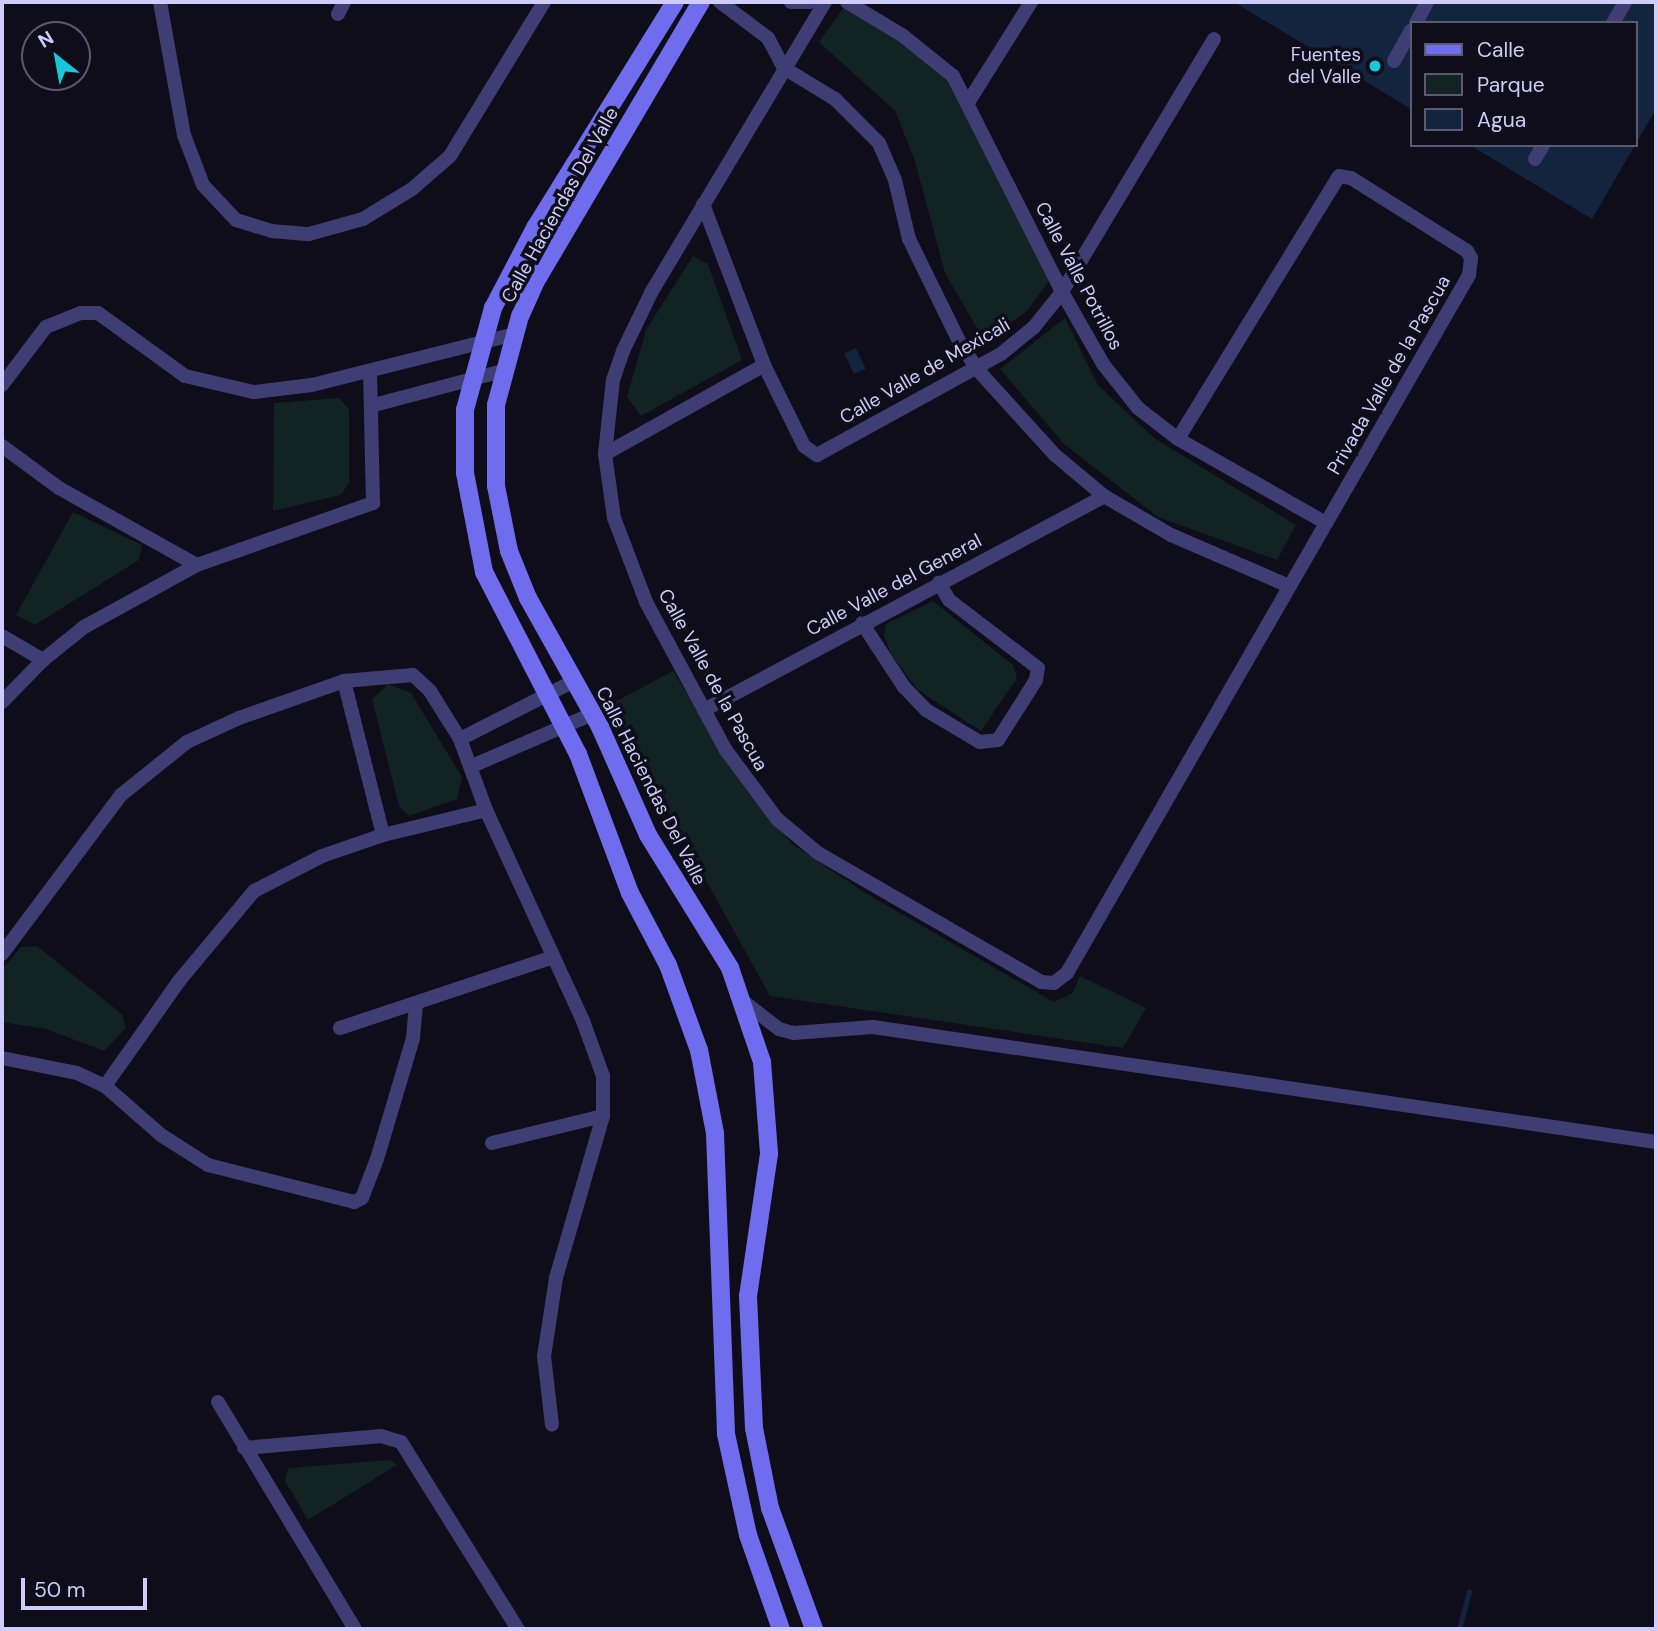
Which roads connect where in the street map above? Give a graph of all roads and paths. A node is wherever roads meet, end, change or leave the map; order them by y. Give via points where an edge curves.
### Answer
1 (160, 2) edge
2 (544, 2) edge
3 (675, 2) edge
4 (701, 2) edge
5 (720, 2) edge
6 (791, 2) edge
7 (810, 2) edge
8 (825, 2) edge
9 (846, 2) edge
10 (1031, 2) edge
11 (1427, 2) edge
12 (1625, 2) edge
13 (1417, 21) edge
14 (1614, 21) edge
15 (1410, 32) edge
16 (1214, 39) dead end
17 (1394, 61) dead end
18 (784, 68) junction
19 (969, 101) junction
20 (1542, 147) edge
21 (1535, 159) dead end
22 (704, 204) junction
23 (1062, 292) junction
24 (515, 334) junction
25 (480, 343) junction
26 (764, 365) junction
27 (975, 368) junction
28 (503, 371) junction
29 (370, 372) junction
30 (471, 380) junction
31 (2, 385) edge
32 (374, 405) junction
33 (1178, 439) junction
34 (2, 446) edge
35 (605, 454) junction
36 (1104, 496) junction
37 (1326, 523) junction
38 (197, 565) junction
39 (939, 583) junction
40 (1289, 586) junction
41 (862, 623) junction
42 (2, 636) edge
43 (43, 660) junction
44 (344, 681) junction
45 (574, 681) junction
46 (546, 695) junction
47 (2, 702) edge
48 (704, 710) junction
49 (592, 713) junction
50 (563, 726) junction
51 (460, 739) junction
52 (472, 766) junction
53 (486, 810) junction
54 (383, 835) junction
55 (2, 954) edge
56 (550, 958) junction
57 (743, 1001) junction
58 (416, 1003) junction
59 (340, 1028) dead end
60 (2, 1058) edge
61 (105, 1086) junction
62 (603, 1116) junction
63 (1656, 1142) edge
64 (492, 1143) dead end
65 (218, 1402) dead end
66 (552, 1425) dead end
67 (244, 1448) junction
68 (355, 1629) edge
69 (518, 1629) edge
70 (781, 1629) edge
71 (814, 1629) edge

1 - 2 street via 181,123 203,186 236,220 272,231 309,234 363,219 412,189 450,156
3 - 25 main road, Calle Haciendas Del Valle via 513,266
4 - 24 main road, Calle Haciendas Del Valle via 535,283
5 - 18 street via 768,38
6 - 7 street
8 - 18 street
9 - 19 street, Calle Valle Potrillos via 935,58
10 - 19 street
11 - 13 street
12 - 14 street
15 - 17 street
16 - 23 street, Calle Valle de Mexicali
18 - 22 street, Calle Valle de la Pascua
18 - 27 street via 835,99 879,143 895,180 909,240
19 - 23 street, Calle Valle Potrillos
20 - 21 street
22 - 26 street, Calle Valle de Mexicali
22 - 35 street, Calle Valle de la Pascua via 623,351 613,380
23 - 27 street, Calle Valle de Mexicali via 1018,342
23 - 33 street, Calle Valle Potrillos via 1116,383 1138,408
24 - 25 street
24 - 28 main road, Calle Haciendas Del Valle
25 - 29 street
25 - 30 main road, Calle Haciendas Del Valle
26 - 27 street, Calle Valle de Mexicali via 804,446 817,455
26 - 35 street
27 - 36 street via 1055,455
28 - 30 street
28 - 45 main road, Calle Haciendas Del Valle via 494,436 502,524 528,598
29 - 31 street via 254,392 221,387 185,376 98,313 81,313 46,327
29 - 32 street
30 - 32 street
30 - 46 main road, Calle Haciendas Del Valle via 465,410 465,473 474,537 500,609
32 - 38 street via 373,503
33 - 37 street, Calle Valle Potrillos
33 - 37 street, Privada Valle de la Pascua via 1331,181 1339,176 1351,178 1462,247 1471,258 1471,268
34 - 38 street via 59,488
35 - 48 street, Calle Valle de la Pascua via 614,518 632,573
36 - 39 street, Calle Valle del General
36 - 40 street via 1171,535
37 - 40 street, Privada Valle de la Pascua
38 - 43 street via 84,627
39 - 41 street, Calle Valle del General
39 - 41 street via 949,600 1038,668 1036,680 998,740 980,742 926,710 904,687
40 - 48 street, Calle Valle de la Pascua via 1067,973 1054,983 1041,982 818,853 760,799
41 - 48 street, Calle Valle del General
42 - 43 street
43 - 47 street
44 - 51 street via 413,675 430,691
44 - 54 street
44 - 55 street via 239,718 187,743 121,795
45 - 46 street
45 - 49 main road, Calle Haciendas Del Valle
46 - 50 main road, Calle Haciendas Del Valle
46 - 51 street
49 - 50 street
49 - 57 main road, Calle Haciendas Del Valle via 648,835 730,968
50 - 52 street
50 - 70 main road, Calle Haciendas Del Valle via 630,893 690,1017 699,1050 715,1133 726,1434 748,1535
51 - 52 street
52 - 53 street
53 - 54 street
53 - 56 street
54 - 61 street via 299,866 254,891 179,981
56 - 58 street
56 - 62 street via 583,1021 603,1076
57 - 63 street via 779,1028 794,1033 873,1027
57 - 71 main road, Calle Haciendas Del Valle via 762,1062 769,1154 748,1296 754,1428 770,1508
58 - 59 street
58 - 61 street via 412,1038 377,1158 362,1198 354,1202 208,1165 161,1135
60 - 61 street via 77,1073
62 - 64 street
62 - 66 street via 556,1278 544,1356
65 - 67 street
67 - 68 street
67 - 69 street via 381,1437 401,1442

